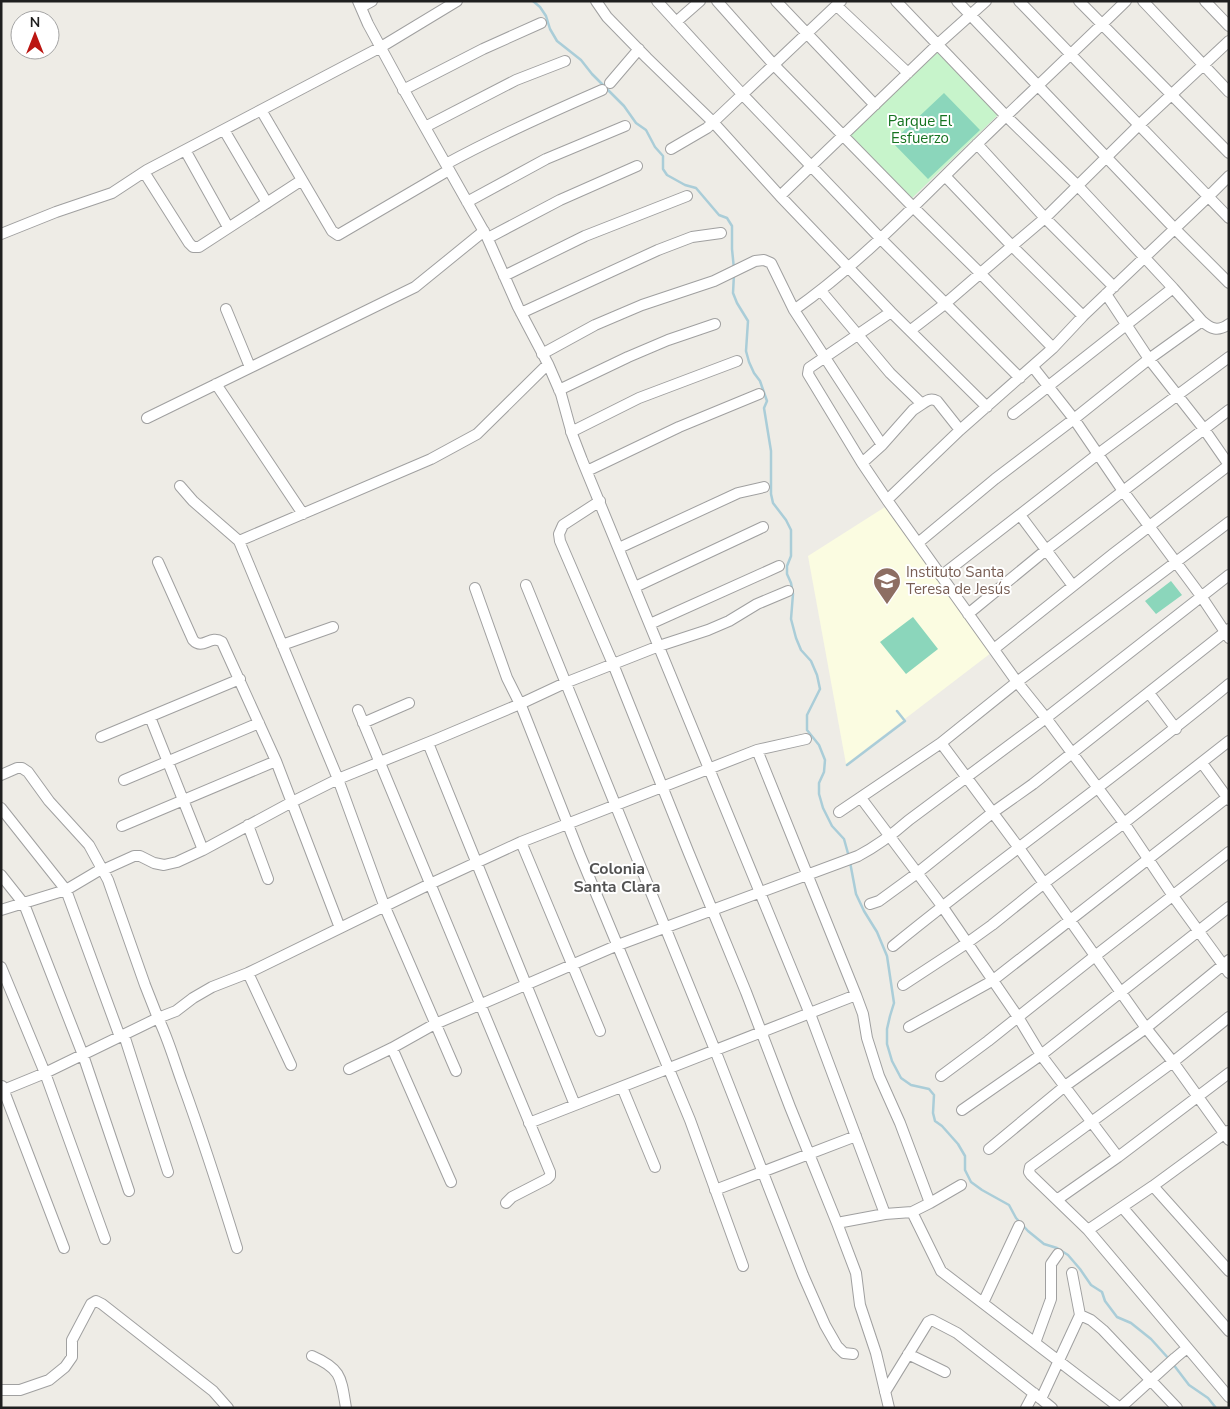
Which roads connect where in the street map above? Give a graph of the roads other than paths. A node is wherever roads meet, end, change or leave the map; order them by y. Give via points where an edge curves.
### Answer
1 (372, 1) edge
2 (457, 1) edge
3 (596, 1) edge
4 (657, 1) edge
5 (700, 1) edge
6 (717, 1) edge
7 (776, 1) edge
8 (896, 1) edge
9 (957, 1) edge
10 (986, 1) edge
11 (1019, 1) edge
12 (1079, 1) edge
13 (1126, 1) edge
14 (1143, 1) edge
15 (1205, 1) edge
16 (839, 3) edge
17 (360, 4) edge
18 (970, 16) junction
19 (676, 22) junction
20 (541, 23) dead end
21 (1102, 25) junction
22 (1229, 26) edge
23 (807, 34) junction
24 (1229, 42) edge
25 (938, 44) junction
26 (381, 47) junction
27 (639, 49) junction
28 (1071, 55) junction
29 (564, 61) dead end
30 (774, 64) junction
31 (1204, 65) junction
32 (908, 73) junction
33 (1038, 86) junction
34 (403, 90) junction
35 (1229, 92) edge
36 (1172, 94) junction
37 (743, 95) junction
38 (875, 105) junction
39 (261, 110) junction
40 (1006, 116) junction
41 (713, 122) junction
42 (1139, 125) junction
43 (626, 126) dead end
44 (425, 127) junction
45 (224, 130) junction
46 (843, 136) junction
47 (977, 144) junction
48 (671, 149) dead end
49 (185, 150) junction
50 (1229, 153) edge
51 (1106, 157) junction
52 (637, 166) dead end
53 (812, 166) junction
54 (447, 167) junction
55 (144, 172) junction
56 (945, 176) junction
57 (1229, 176) edge
58 (302, 180) junction
59 (1078, 186) junction
60 (687, 196) dead end
61 (780, 196) junction
62 (1208, 197) junction
63 (468, 202) junction
64 (267, 203) junction
65 (913, 207) junction
66 (1046, 218) junction
67 (1229, 218) edge
68 (228, 227) junction
69 (1175, 229) junction
70 (721, 233) dead end
71 (1, 234) edge
72 (486, 235) junction
73 (881, 239) junction
74 (1012, 246) junction
75 (1145, 258) junction
76 (848, 267) junction
77 (980, 273) junction
78 (504, 276) junction
79 (1229, 283) edge
80 (1173, 288) junction
81 (821, 290) junction
82 (1110, 291) junction
83 (946, 303) junction
84 (226, 310) dead end
85 (794, 310) junction
86 (891, 312) junction
87 (521, 313) junction
88 (1083, 316) junction
89 (1202, 321) junction
90 (715, 324) dead end
91 (1229, 324) edge
92 (1127, 325) junction
93 (910, 330) junction
94 (858, 334) junction
95 (1053, 348) junction
96 (542, 354) junction
97 (1229, 357) edge
98 (825, 358) junction
99 (1149, 359) junction
100 (737, 361) dead end
101 (548, 364) junction
102 (250, 367) junction
103 (1033, 367) junction
104 (1020, 378) junction
105 (216, 384) junction
106 (1048, 386) junction
107 (559, 390) junction
108 (759, 394) dead end
109 (1177, 395) junction
110 (922, 404) junction
111 (987, 407) junction
112 (1229, 410) edge
113 (1012, 414) dead end
114 (147, 418) dead end
115 (1074, 419) junction
116 (1204, 429) junction
117 (960, 430) junction
118 (572, 432) junction
119 (882, 445) junction
120 (1098, 454) junction
121 (862, 462) junction
122 (1229, 465) edge
123 (587, 471) junction
124 (180, 486) dead end
125 (764, 487) dead end
126 (1123, 491) junction
127 (887, 500) junction
128 (600, 501) junction
129 (303, 514) junction
130 (1020, 515) junction
131 (1229, 522) edge
132 (1149, 526) junction
133 (763, 527) dead end
134 (239, 541) junction
135 (918, 543) junction
136 (619, 548) junction
137 (1046, 550) junction
138 (158, 562) dead end
139 (1175, 562) junction
140 (779, 566) dead end
141 (1229, 575) edge
142 (940, 576) junction
143 (526, 585) dead end
144 (1073, 586) junction
145 (635, 587) junction
146 (476, 588) dead end
147 (788, 591) dead end
148 (1201, 596) junction
149 (968, 614) junction
150 (650, 624) junction
151 (333, 627) dead end
152 (1227, 633) edge
153 (282, 645) junction
154 (659, 646) junction
155 (994, 649) junction
156 (613, 664) junction
157 (240, 679) junction
158 (1017, 682) junction
159 (566, 683) junction
160 (1229, 684) edge
161 (1149, 693) junction
162 (409, 703) dead end
163 (520, 704) junction
164 (358, 710) dead end
165 (150, 717) junction
166 (1046, 718) junction
167 (259, 723) junction
168 (363, 723) junction
169 (1176, 728) junction
170 (101, 737) dead end
171 (806, 739) dead end
172 (1229, 741) edge
173 (428, 743) junction
174 (941, 743) junction
175 (757, 750) junction
176 (1072, 753) junction
177 (276, 761) junction
178 (168, 762) junction
179 (379, 762) junction
180 (1202, 763) junction
181 (710, 769) junction
182 (1, 775) edge
183 (966, 777) junction
184 (338, 779) junction
185 (124, 780) dead end
186 (662, 787) junction
187 (1098, 789) junction
188 (861, 798) junction
189 (1228, 798) edge
190 (183, 800) junction
191 (292, 802) junction
192 (615, 806) junction
193 (1, 808) edge
194 (839, 812) dead end
195 (992, 813) junction
196 (1124, 823) junction
197 (568, 825) junction
198 (122, 826) dead end
199 (248, 826) junction
200 (890, 837) junction
201 (521, 842) junction
202 (1019, 848) junction
203 (203, 850) junction
204 (1229, 852) edge
205 (1148, 858) junction
206 (476, 862) junction
207 (103, 870) junction
208 (807, 874) junction
209 (916, 874) junction
210 (1, 875) edge
211 (268, 879) dead end
212 (430, 884) junction
213 (1043, 884) junction
214 (66, 890) junction
215 (760, 892) junction
216 (1173, 896) junction
217 (24, 904) junction
218 (870, 904) dead end
219 (384, 906) junction
220 (942, 906) junction
221 (1229, 907) edge
222 (1, 910) edge
223 (712, 910) junction
224 (1069, 920) junction
225 (664, 927) junction
226 (340, 928) junction
227 (1199, 931) junction
228 (967, 943) junction
229 (618, 945) junction
230 (893, 946) dead end
231 (1095, 956) junction
232 (572, 965) junction
233 (1227, 966) edge
234 (1, 967) edge
235 (248, 973) junction
236 (992, 981) junction
237 (903, 984) dead end
238 (526, 985) junction
239 (1120, 992) junction
240 (856, 995) junction
241 (480, 1005) junction
242 (810, 1013) junction
243 (1018, 1017) junction
244 (1229, 1017) edge
245 (158, 1018) junction
246 (435, 1024) junction
247 (909, 1027) dead end
248 (1146, 1028) junction
249 (600, 1031) dead end
250 (761, 1032) junction
251 (122, 1036) junction
252 (392, 1048) junction
253 (715, 1050) junction
254 (83, 1055) junction
255 (1041, 1055) junction
256 (1173, 1062) junction
257 (291, 1065) dead end
258 (668, 1068) junction
259 (349, 1069) dead end
260 (456, 1071) dead end
261 (45, 1073) junction
262 (1229, 1073) edge
263 (941, 1076) dead end
264 (1065, 1086) junction
265 (622, 1087) junction
266 (2, 1089) edge
267 (1198, 1097) junction
268 (575, 1105) junction
269 (962, 1110) dead end
270 (1090, 1122) junction
271 (529, 1123) junction
272 (1227, 1135) edge
273 (856, 1136) junction
274 (989, 1149) dead end
275 (809, 1154) junction
276 (1118, 1157) junction
277 (655, 1167) dead end
278 (168, 1172) dead end
279 (762, 1172) junction
280 (451, 1182) dead end
281 (961, 1185) dead end
282 (1153, 1186) junction
283 (715, 1190) junction
284 (129, 1191) dead end
285 (1058, 1199) junction
286 (506, 1203) dead end
287 (930, 1203) junction
288 (1122, 1207) junction
289 (912, 1212) junction
290 (885, 1214) junction
291 (837, 1222) junction
292 (1019, 1226) dead end
293 (1088, 1230) junction
294 (104, 1238) dead end
295 (64, 1248) dead end
296 (238, 1248) dead end
297 (1058, 1254) dead end
298 (743, 1266) dead end
299 (1229, 1272) edge
300 (1072, 1273) dead end
301 (983, 1303) junction
302 (1080, 1315) junction
303 (1229, 1331) edge
304 (1035, 1342) junction
305 (1187, 1348) junction
306 (854, 1354) dead end
307 (908, 1354) junction
308 (312, 1356) dead end
309 (1058, 1360) junction
310 (945, 1372) dead end
311 (1150, 1380) junction
312 (1, 1390) edge
313 (885, 1392) junction
314 (1228, 1394) edge
315 (1037, 1396) junction
316 (228, 1408) edge
317 (346, 1408) edge
318 (889, 1408) edge
319 (1026, 1408) edge
320 (1052, 1408) edge
321 (1120, 1408) edge
322 (1177, 1408) edge

1 - 17 street
2 - 26 street
3 - 27 street
4 - 19 street
5 - 19 street
6 - 30 street
7 - 23 street
8 - 25 street
9 - 18 street
10 - 18 street
11 - 28 street
12 - 21 street
13 - 21 street
14 - 31 street
15 - 22 street
16 - 23 street
16 - 32 street
17 - 26 street
18 - 25 street
18 - 33 street
19 - 37 street
20 - 34 street
21 - 28 street
21 - 36 street
23 - 30 street
23 - 38 street
24 - 31 street
25 - 32 street
25 - 40 street
26 - 34 street
26 - 39 street
27 - 41 street
27 - 54 street via 606,87 483,143
28 - 33 street
28 - 42 street
29 - 44 street via 516,80
30 - 37 street
30 - 46 street
31 - 35 street
31 - 36 street
32 - 38 street
33 - 40 street
33 - 51 street
34 - 44 street
36 - 42 street
36 - 50 street
37 - 41 street
37 - 53 street
38 - 46 street
39 - 45 street
39 - 58 street
40 - 47 street
40 - 59 street
41 - 48 street
41 - 61 street
42 - 51 street
42 - 62 street
43 - 63 street via 546,159
44 - 54 street
45 - 49 street
45 - 64 street
46 - 53 street
46 - 65 street
47 - 56 street
47 - 66 street
49 - 55 street
49 - 68 street
51 - 59 street
51 - 69 street
52 - 72 street
53 - 61 street
53 - 73 street
54 - 58 street via 338,235 332,231
54 - 63 street
55 - 68 street via 193,247 199,247
55 - 71 street via 112,193
56 - 65 street
56 - 74 street
57 - 62 street
58 - 64 street
59 - 66 street
59 - 75 street
60 - 78 street via 584,236
61 - 76 street
62 - 67 street
62 - 69 street
63 - 72 street
64 - 68 street
65 - 73 street
65 - 77 street
66 - 74 street
66 - 82 street
69 - 75 street
69 - 79 street
70 - 87 street via 692,237 658,250
72 - 78 street
72 - 102 street via 415,286
73 - 76 street
73 - 83 street
74 - 77 street
74 - 88 street
75 - 80 street
75 - 82 street
76 - 81 street
76 - 86 street
77 - 83 street
77 - 95 street
78 - 87 street
80 - 89 street
80 - 92 street
81 - 85 street
81 - 94 street
82 - 88 street
82 - 92 street
83 - 93 street
83 - 104 street
84 - 102 street
85 - 96 street via 771,263 764,260 642,305 595,325
85 - 98 street
86 - 93 street
86 - 94 street
87 - 96 street
88 - 95 street
89 - 91 street via 1217,329
89 - 99 street
90 - 107 street via 652,347
92 - 99 street
92 - 106 street
93 - 111 street
94 - 98 street
94 - 110 street via 890,373
95 - 103 street
96 - 101 street
97 - 109 street
98 - 119 street
98 - 121 street via 809,368 808,374
99 - 109 street
99 - 115 street
100 - 118 street via 639,398
101 - 107 street
101 - 129 street via 477,434 431,459
102 - 105 street
103 - 104 street
103 - 106 street
104 - 111 street
105 - 114 street
105 - 129 street
106 - 113 street
106 - 115 street
107 - 118 street
108 - 123 street via 679,427
109 - 116 street
109 - 120 street
110 - 117 street via 929,399 938,402
110 - 119 street
111 - 117 street
112 - 116 street
115 - 120 street
115 - 135 street
116 - 122 street
116 - 126 street
117 - 127 street
118 - 123 street
119 - 121 street
120 - 126 street
120 - 130 street
121 - 127 street
122 - 132 street
123 - 128 street
124 - 134 street
125 - 136 street via 738,493
126 - 132 street
126 - 137 street
127 - 135 street
128 - 136 street
128 - 156 street via 563,525 559,534
129 - 134 street
130 - 137 street
130 - 142 street
131 - 139 street
132 - 139 street
132 - 144 street
133 - 145 street
134 - 153 street
135 - 142 street
136 - 145 street
137 - 144 street
137 - 149 street
138 - 157 street via 193,640 200,644 219,639
139 - 148 street
139 - 158 street
140 - 150 street
141 - 148 street
142 - 149 street
143 - 159 street
144 - 155 street
145 - 150 street
146 - 163 street via 507,678
147 - 154 street via 708,630
148 - 152 street
148 - 166 street
149 - 155 street
150 - 154 street
151 - 153 street
152 - 161 street
153 - 184 street
154 - 156 street
154 - 181 street
155 - 158 street
156 - 159 street
156 - 186 street
157 - 165 street
157 - 167 street
158 - 166 street
158 - 174 street
159 - 163 street
159 - 192 street
160 - 169 street
161 - 169 street
161 - 176 street
162 - 168 street
163 - 173 street
163 - 197 street
164 - 168 street
165 - 170 street
165 - 178 street
166 - 176 street
166 - 183 street
167 - 177 street
167 - 178 street
168 - 179 street
169 - 187 street
171 - 175 street
172 - 180 street
173 - 179 street
173 - 206 street
174 - 183 street
174 - 188 street
175 - 181 street
175 - 208 street
176 - 187 street
176 - 195 street
177 - 190 street
177 - 191 street
178 - 185 street
178 - 190 street
179 - 184 street
179 - 212 street
180 - 189 street
180 - 196 street
181 - 186 street
181 - 215 street
182 - 207 street via 17,768 28,772 89,845
183 - 195 street
183 - 200 street
184 - 191 street
184 - 219 street
186 - 192 street
186 - 223 street
187 - 196 street
187 - 202 street
188 - 194 street
188 - 200 street
189 - 205 street
190 - 198 street
190 - 203 street
191 - 199 street
191 - 226 street
192 - 197 street
192 - 225 street
193 - 214 street
195 - 202 street
195 - 209 street
196 - 205 street
196 - 213 street
197 - 201 street
197 - 229 street
199 - 203 street
199 - 211 street
200 - 208 street via 849,859
200 - 209 street
201 - 206 street
201 - 232 street
202 - 213 street
202 - 220 street
203 - 207 street via 164,865 134,856
204 - 216 street
205 - 216 street
205 - 224 street
206 - 212 street
206 - 238 street
207 - 214 street
207 - 245 street
208 - 215 street
208 - 240 street
209 - 218 street
209 - 220 street
210 - 217 street
212 - 219 street
212 - 241 street
213 - 224 street
213 - 228 street
214 - 217 street
214 - 251 street
215 - 223 street
215 - 242 street
216 - 227 street
216 - 231 street
217 - 222 street
217 - 254 street
219 - 226 street
219 - 246 street
220 - 228 street
220 - 230 street
221 - 227 street
223 - 225 street
223 - 250 street
224 - 231 street
224 - 236 street
225 - 229 street
225 - 253 street
226 - 235 street
227 - 233 street
227 - 239 street
228 - 236 street
228 - 237 street
229 - 232 street
229 - 258 street
231 - 239 street
231 - 243 street
232 - 238 street
232 - 249 street
233 - 248 street
234 - 261 street
235 - 245 street via 212,987 176,1011
235 - 257 street
236 - 243 street
236 - 247 street
238 - 241 street
238 - 268 street
239 - 248 street
239 - 255 street
240 - 242 street
240 - 287 street via 879,1076
241 - 246 street
241 - 271 street
242 - 250 street
242 - 273 street
243 - 255 street
243 - 263 street
244 - 256 street
245 - 251 street
245 - 296 street via 166,1033
246 - 252 street
246 - 260 street
248 - 256 street
248 - 264 street
250 - 253 street
250 - 275 street
251 - 254 street
251 - 278 street
252 - 259 street
252 - 280 street
253 - 258 street
253 - 279 street
254 - 261 street
254 - 284 street
255 - 264 street
255 - 269 street
256 - 267 street
256 - 270 street
258 - 265 street
258 - 283 street
261 - 266 street
261 - 294 street
262 - 267 street
264 - 270 street
264 - 274 street
265 - 268 street
265 - 277 street
266 - 295 street
267 - 272 street
267 - 276 street
268 - 271 street
270 - 276 street
270 - 285 street via 1030,1167 1031,1175
271 - 286 street via 550,1176
272 - 282 street
273 - 275 street
273 - 290 street
275 - 279 street
275 - 291 street
276 - 285 street
279 - 283 street
279 - 306 street via 825,1325 844,1353
281 - 287 street
282 - 288 street
282 - 299 street
283 - 298 street
285 - 293 street
287 - 289 street
288 - 293 street
288 - 303 street
289 - 290 street
289 - 301 street via 941,1270
290 - 291 street
291 - 313 street via 856,1273 860,1305
292 - 301 street
293 - 305 street
297 - 304 street via 1051,1264 1051,1299
300 - 302 street
301 - 304 street
302 - 309 street
302 - 311 street via 1104,1330
304 - 309 street
305 - 311 street
305 - 314 street
307 - 310 street
307 - 313 street
307 - 315 street via 928,1322 936,1321 957,1333
308 - 317 street via 327,1363 340,1378
309 - 315 street
309 - 321 street
311 - 321 street
311 - 322 street
312 - 316 street via 20,1390 49,1380 65,1367 72,1357 72,1340 91,1304 96,1302 213,1391
313 - 318 street
315 - 319 street
315 - 320 street

